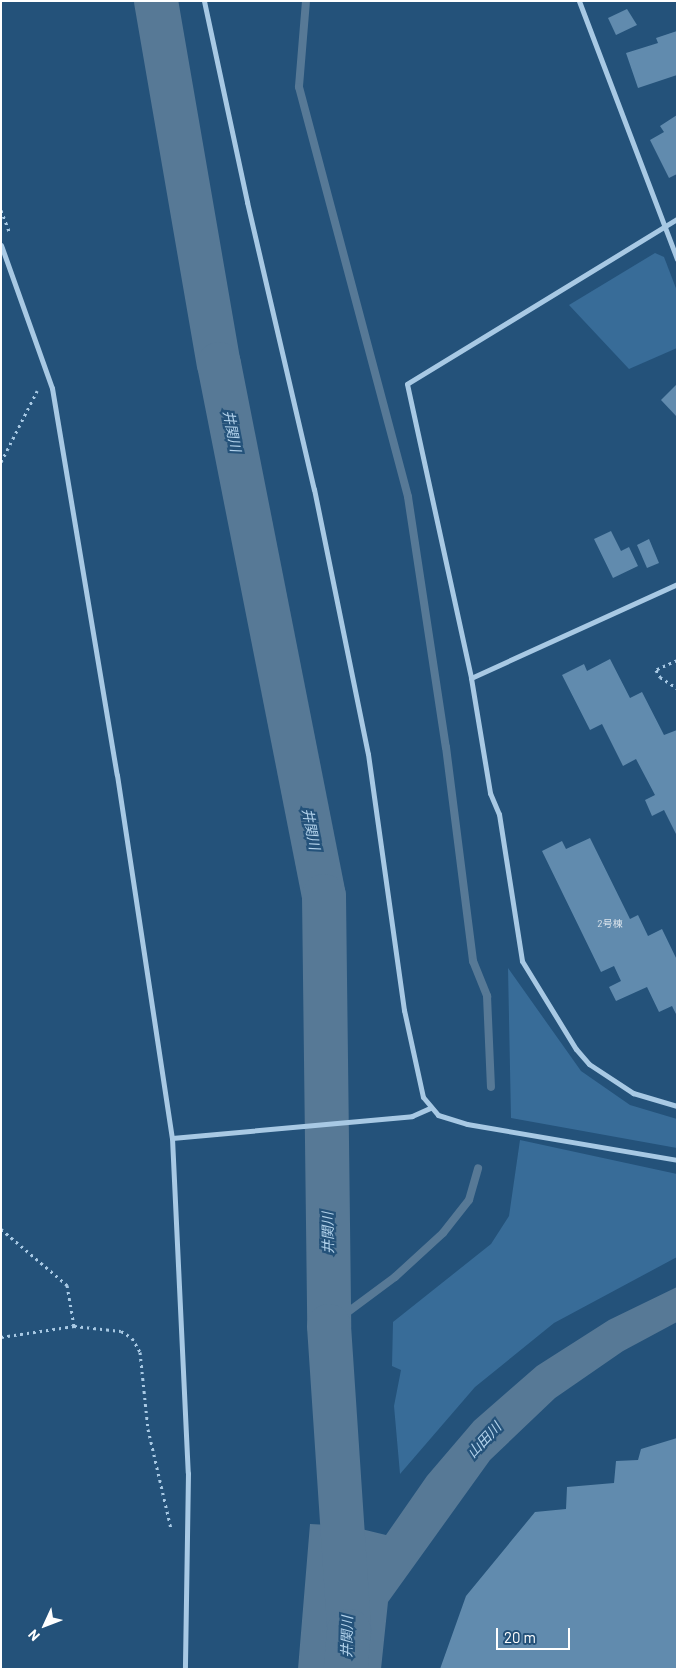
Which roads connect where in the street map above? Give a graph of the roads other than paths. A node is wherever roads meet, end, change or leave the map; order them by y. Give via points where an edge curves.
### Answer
1 (204, 1) edge
2 (579, 1) edge
3 (677, 219) edge
4 (664, 226) junction
5 (1, 245) edge
6 (677, 259) edge
7 (677, 584) edge
8 (471, 678) junction
9 (677, 1106) edge
10 (430, 1108) junction
11 (172, 1138) junction
12 (677, 1160) edge
13 (184, 1669) edge

1 - 10 street via 314,489 368,754 412,1055 423,1097
2 - 4 street
3 - 4 street
4 - 6 street
4 - 8 street via 407,384
5 - 11 street via 46,370 72,493
7 - 8 street
8 - 9 street via 490,793 499,814 522,962 576,1049 589,1064 626,1090
10 - 11 street via 412,1116
10 - 12 street via 447,1119 467,1124
11 - 13 street via 188,1473

